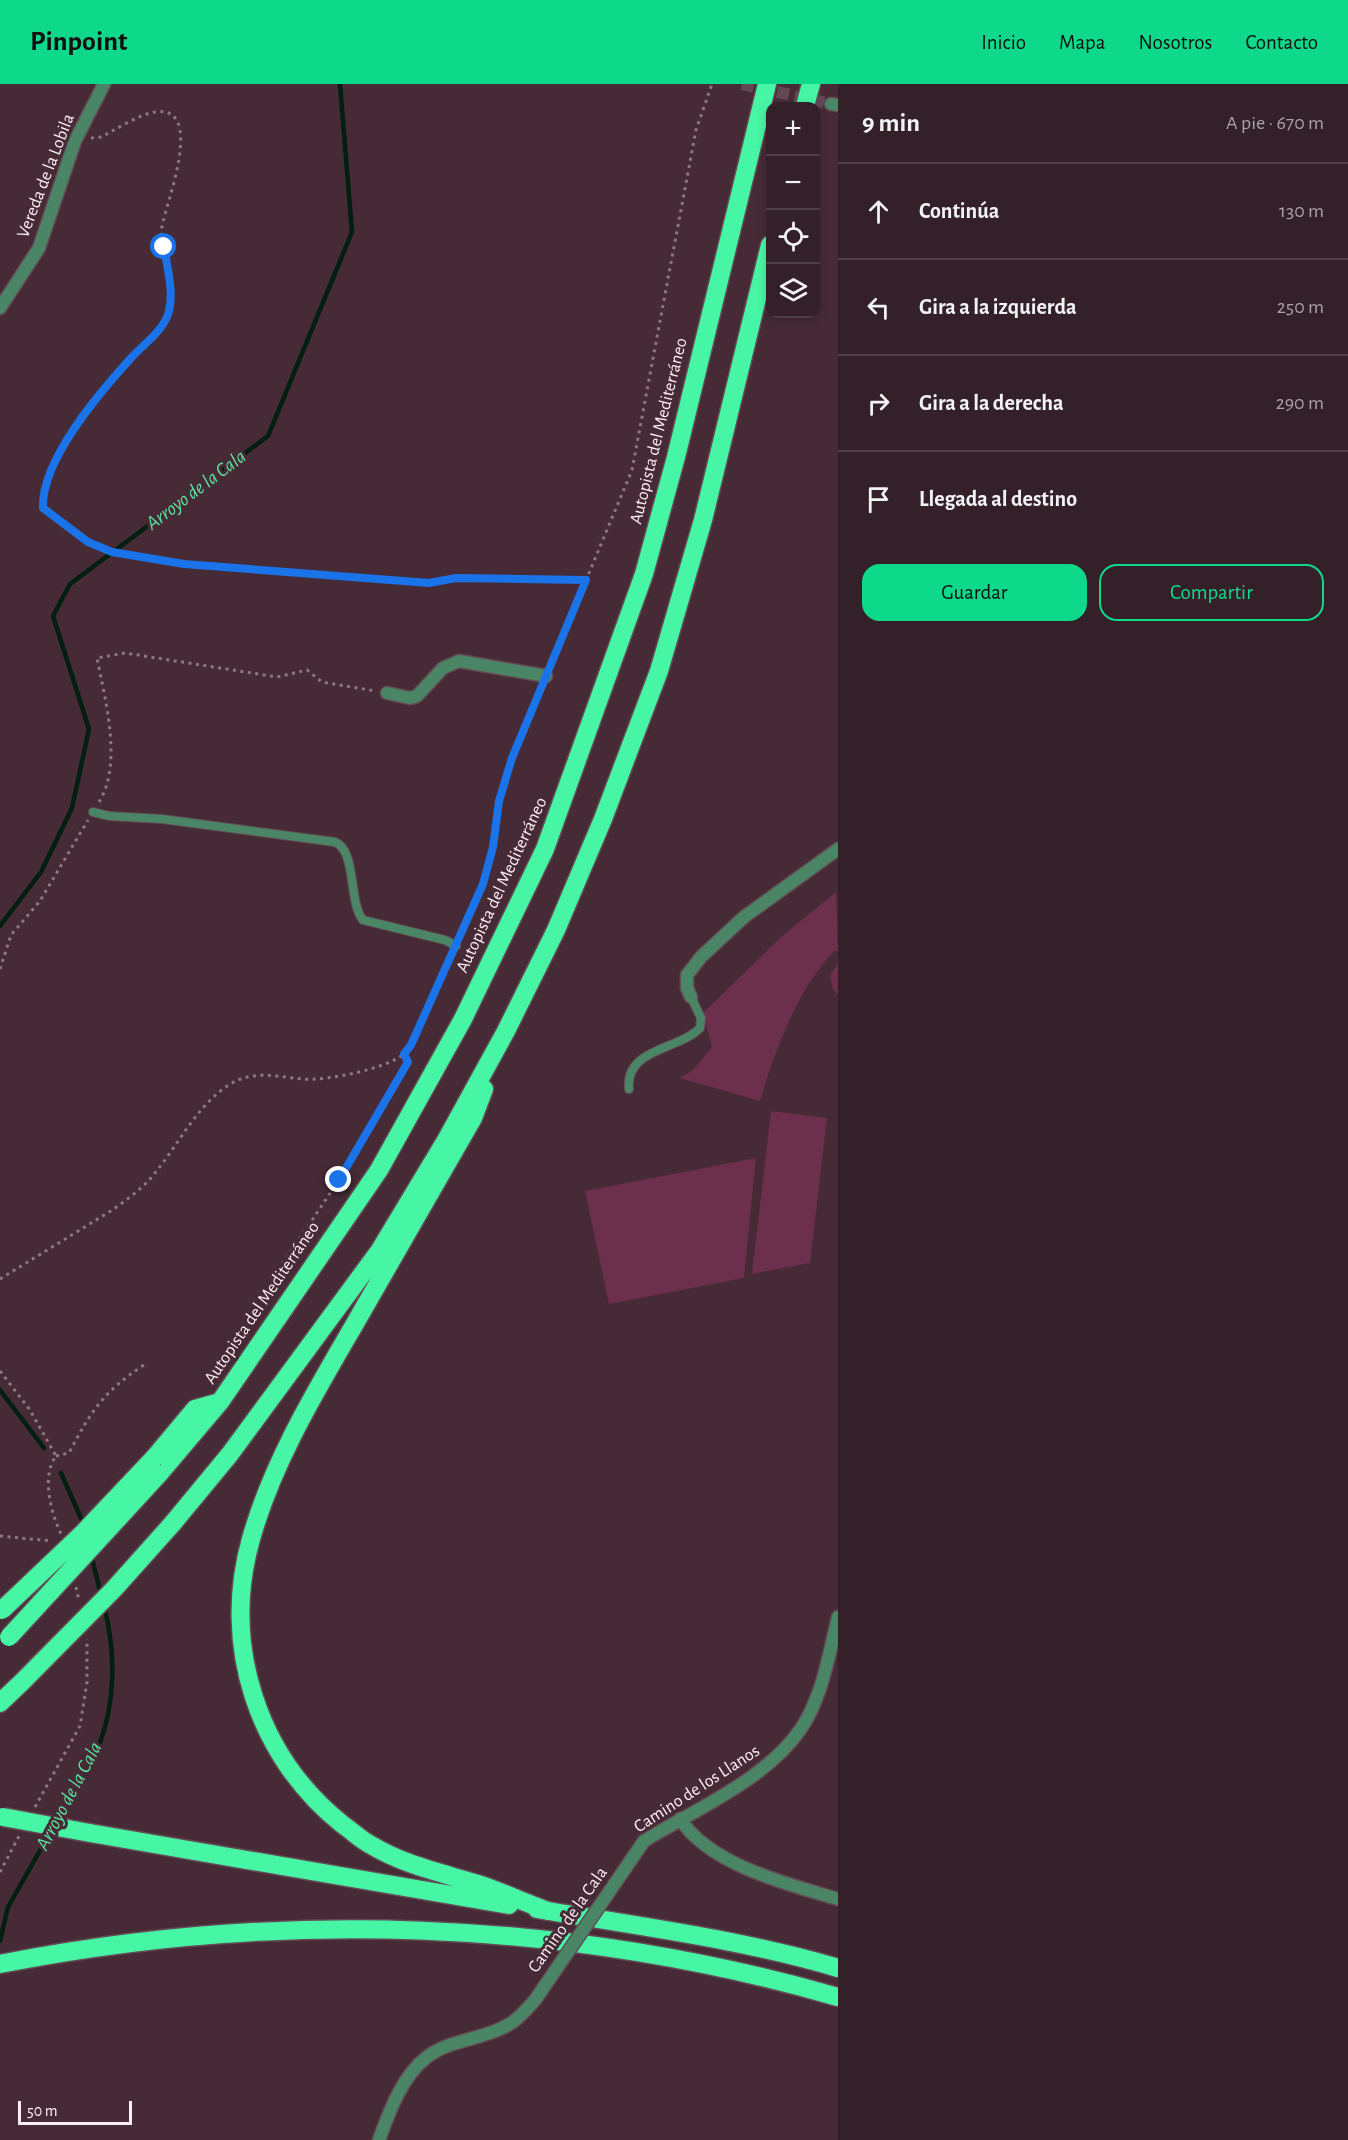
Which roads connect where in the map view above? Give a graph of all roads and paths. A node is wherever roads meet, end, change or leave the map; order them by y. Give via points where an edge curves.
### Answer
1 (104, 84) edge
2 (712, 84) edge
3 (767, 84) edge
4 (811, 84) edge
5 (806, 102) edge
6 (75, 141) junction
7 (766, 264) edge
8 (0, 308) edge
9 (586, 580) junction
10 (546, 676) junction
11 (387, 693) joint
12 (93, 812) junction
13 (838, 849) edge
14 (456, 946) junction
15 (0, 969) edge
16 (691, 997) joint
17 (506, 1031) junction
18 (404, 1054) junction
19 (629, 1089) dead end
20 (274, 1276) dead end
21 (0, 1279) edge
22 (144, 1365) dead end
23 (0, 1371) edge
24 (56, 1456) junction
25 (156, 1466) junction
26 (0, 1536) edge
27 (76, 1584) dead end
28 (80, 1605) dead end
29 (1, 1611) edge
30 (838, 1617) edge
31 (87, 1637) dead end
32 (5, 1641) edge
33 (0, 1702) edge
34 (34, 1809) dead end
35 (1, 1817) edge
36 (680, 1819) junction
37 (23, 1830) dead end
38 (631, 1860) joint
39 (0, 1872) edge
40 (838, 1899) edge
41 (548, 1911) junction
42 (0, 1964) edge
43 (838, 1968) edge
44 (838, 1997) edge
45 (379, 2140) edge

1 - 6 street, Vereda de la Lobila
2 - 9 path via 696,130 632,470
3 - 25 highway, Autopista del Mediterráneo via 644,574 545,849 463,1019 379,1170 219,1402
4 - 5 highway
6 - 8 street, Vereda de la Lobila via 39,248
6 - 9 path via 101,137 155,112 177,120 180,157 162,227 169,312 61,448 48,474 43,508 88,542 112,552 184,564 429,583 456,578
7 - 17 highway via 703,520 659,671 603,819
9 - 10 path
10 - 11 street via 459,661 443,668 417,696
10 - 14 path via 512,758 499,801 483,884
11 - 12 path via 322,682 307,670 277,677 125,653 97,658 110,720 109,763 105,792
12 - 14 lane via 336,842 346,851 363,920
12 - 15 path via 40,901 11,935
13 - 16 street via 744,917 700,957 687,975
14 - 18 path
16 - 19 lane via 701,1018 700,1028 644,1057 631,1072
17 - 33 highway, bridge via 380,1250 230,1454 114,1589
17 - 41 highway via 473,1119 318,1388 277,1468 251,1539 240,1613 246,1672 262,1721 283,1761 329,1813 368,1844 401,1861
18 - 20 path via 408,1062 398,1084
18 - 21 path via 383,1065 346,1074 306,1080 263,1074 233,1082 203,1109 150,1179 132,1196
22 - 24 path via 120,1381 97,1404 69,1453
23 - 24 path via 30,1410
24 - 26 path via 50,1464 50,1505 62,1537 41,1541
25 - 29 highway, bridge
25 - 32 highway, Autopista del Mediterráneo, bridge
27 - 28 path
30 - 36 street, Camino de los Llanos via 821,1684 801,1729 770,1765
31 - 34 path via 87,1682 80,1726
35 - 41 highway, bridge
36 - 38 street, Camino de los Llanos via 644,1841
36 - 40 street via 690,1833 732,1862
37 - 39 path
38 - 45 street, Camino de la Cala, bridge via 535,2000 509,2025 426,2057 390,2109
41 - 43 highway via 715,1940
42 - 44 highway via 221,1932 367,1928 532,1937 687,1961

